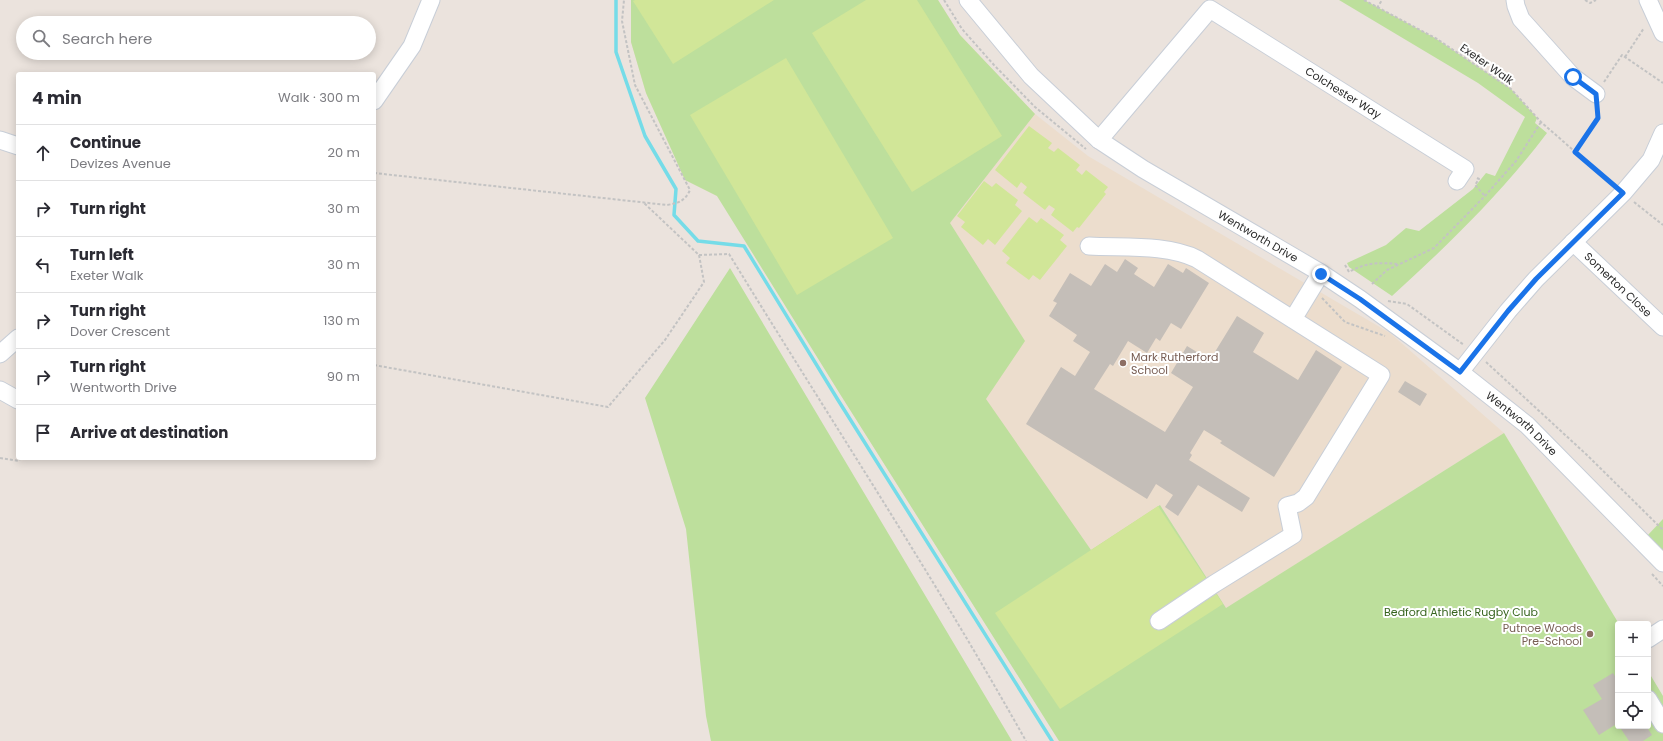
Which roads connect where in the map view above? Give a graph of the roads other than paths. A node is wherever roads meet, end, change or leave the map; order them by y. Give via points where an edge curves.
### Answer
1 (431, 0) edge
2 (968, 0) edge
3 (1515, 0) edge
4 (1215, 4) edge
5 (1652, 7) edge
6 (1663, 33) edge
7 (1596, 94) road end
8 (376, 98) edge
9 (1663, 133) edge
10 (0, 140) edge
11 (1099, 140) junction
12 (16, 145) edge
13 (1461, 175) road end
14 (1573, 242) junction
15 (1089, 246) dead end
16 (1316, 281) junction
17 (1293, 319) junction
18 (1663, 327) edge
19 (16, 340) edge
20 (0, 353) edge
21 (1460, 372) junction
22 (0, 390) edge
23 (16, 399) edge
24 (1656, 567) edge
25 (1159, 621) dead end
26 (1663, 629) edge
27 (1651, 637) edge
28 (1651, 704) edge
29 (1663, 724) edge

1 - 8 street via 412,46
2 - 11 street, Wentworth Drive via 1031,76
3 - 7 street via 1521,19 1573,77
4 - 11 street, Colchester Way
4 - 13 street, Colchester Way
5 - 6 street
9 - 14 street via 1651,160 1623,193
10 - 12 street
11 - 16 street, Wentworth Drive
14 - 18 street, Somerton Close
14 - 21 street via 1508,311
15 - 17 street via 1185,253
16 - 17 street
16 - 21 street, Wentworth Drive via 1360,299
17 - 25 street via 1381,376 1306,497 1287,506 1293,535
19 - 20 street
21 - 24 street, Wentworth Drive via 1527,425
22 - 23 street
26 - 27 street
28 - 29 street

